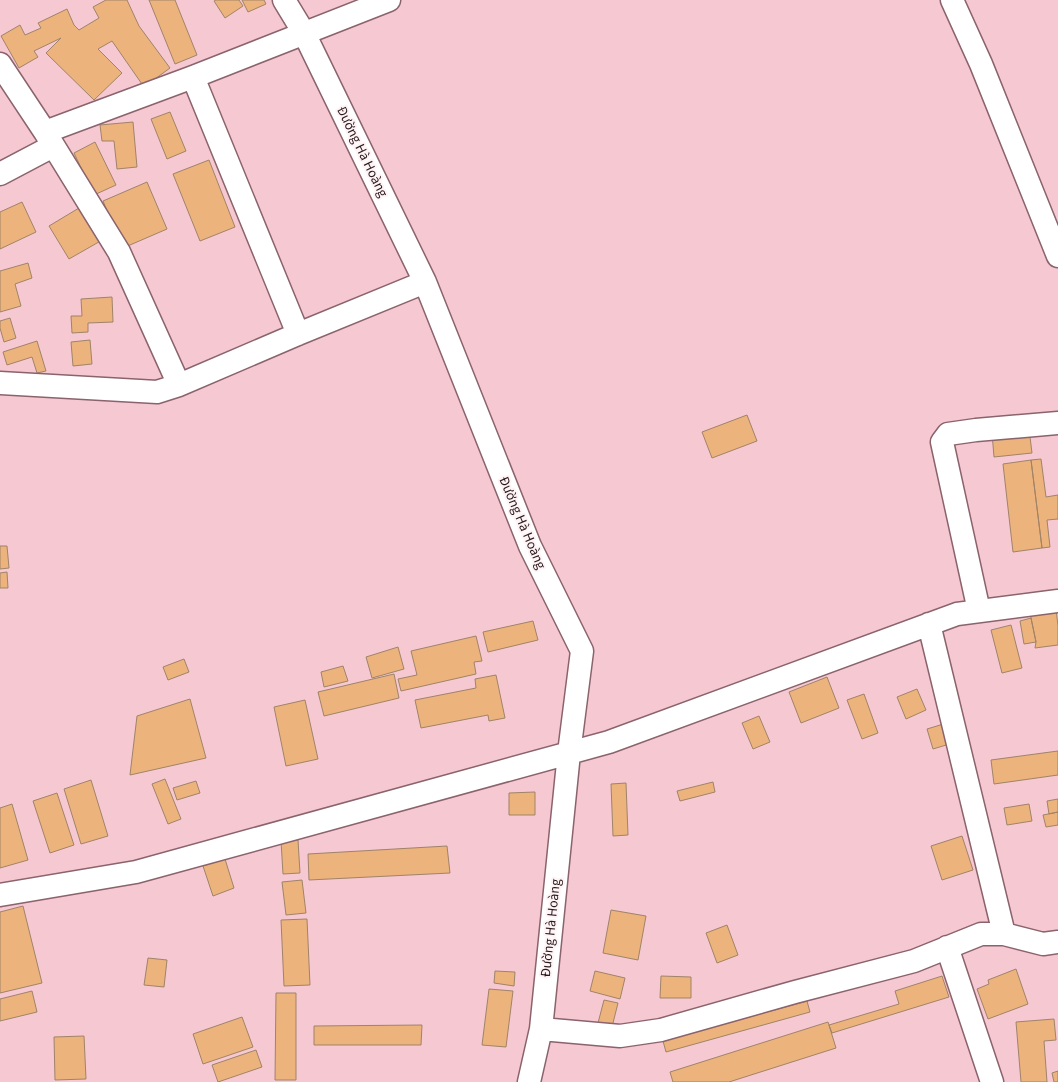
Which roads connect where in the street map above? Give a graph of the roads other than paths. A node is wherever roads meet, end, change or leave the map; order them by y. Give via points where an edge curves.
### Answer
1 (284, 0) edge
2 (389, 0) edge
3 (952, 0) edge
4 (304, 33) junction
5 (0, 64) edge
6 (193, 77) junction
7 (49, 139) junction
8 (0, 174) edge
9 (1058, 256) edge
10 (425, 282) junction
11 (298, 334) junction
12 (0, 383) edge
13 (179, 385) junction
14 (1058, 423) edge
15 (1058, 601) edge
16 (979, 611) junction
17 (929, 624) junction
18 (569, 753) junction
19 (0, 895) edge
20 (1004, 934) junction
21 (1058, 942) edge
22 (947, 947) junction
23 (541, 1029) junction
24 (529, 1082) edge
25 (992, 1082) edge

1 - 4 street, Đường Hà Hoàng
2 - 4 street
3 - 9 street
4 - 6 street
4 - 10 street, Đường Hà Hoàng
5 - 7 street
6 - 7 street
6 - 11 street
7 - 8 street
7 - 13 street via 119,252
10 - 11 street
10 - 18 street, Đường Hà Hoàng via 530,546 582,651
11 - 13 street
12 - 13 street via 157,392
14 - 16 street via 948,434 942,442
15 - 16 street
16 - 17 street via 957,614
17 - 18 street via 609,742
17 - 20 street
18 - 19 street via 136,872
18 - 23 street, Đường Hà Hoàng
20 - 21 street via 1043,944
20 - 22 street via 981,934
22 - 23 street via 914,961 661,1030 620,1036
22 - 25 street
23 - 24 street, Đường Hà Hoàng

